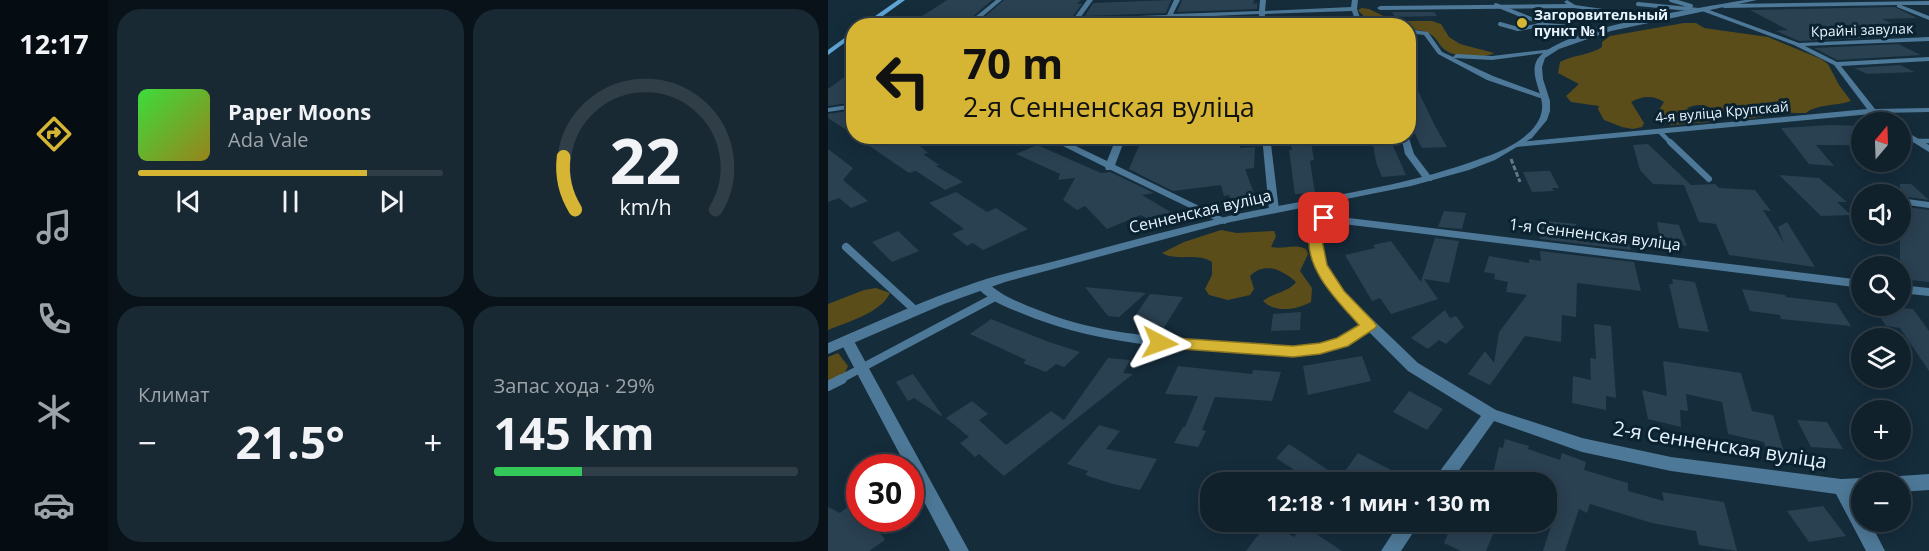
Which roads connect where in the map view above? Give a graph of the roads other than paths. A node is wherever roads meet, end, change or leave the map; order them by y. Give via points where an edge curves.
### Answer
1 (902, 0) edge
2 (999, 0) edge
3 (1089, 0) edge
4 (1177, 0) edge
5 (1263, 0) edge
6 (1355, 0) edge
7 (1563, 0) edge
8 (1671, 0) edge
9 (1754, 0) edge
10 (1929, 3) edge
11 (1638, 4) dead end
12 (1895, 4) junction
13 (1496, 5) junction
14 (1574, 6) junction
15 (1724, 6) junction
16 (1380, 8) dead end
17 (1354, 9) junction
18 (1704, 10) junction
19 (1262, 12) junction
20 (1169, 16) junction
21 (876, 18) edge
22 (977, 18) edge
23 (1076, 18) edge
24 (1142, 18) edge
25 (1262, 18) edge
26 (1357, 18) edge
27 (1663, 18) junction
28 (1929, 18) edge
29 (1500, 24) dead end
30 (1546, 25) junction
31 (1607, 30) junction
32 (1416, 32) edge
33 (846, 39) edge
34 (1929, 39) edge
35 (1796, 44) junction
36 (1551, 50) junction
37 (828, 53) edge
38 (1440, 53) junction
39 (1929, 59) edge
40 (1836, 64) junction
41 (1543, 96) junction
42 (846, 107) edge
43 (828, 110) edge
44 (1929, 110) edge
45 (1873, 111) junction
46 (1660, 132) junction
47 (1911, 137) edge
48 (1917, 141) junction
49 (1929, 141) edge
50 (1062, 144) edge
51 (1119, 144) edge
52 (1267, 144) edge
53 (1407, 144) edge
54 (1519, 145) junction
55 (1929, 149) edge
56 (1109, 168) junction
57 (1428, 179) junction
58 (1709, 179) dead end
59 (1316, 203) junction
60 (1911, 203) edge
61 (1929, 205) edge
62 (1274, 210) junction
63 (1324, 218) junction
64 (1225, 221) junction
65 (846, 247) dead end
66 (1851, 283) edge
67 (981, 285) junction
68 (1911, 290) edge
69 (1929, 292) edge
70 (995, 297) junction
71 (915, 310) junction
72 (1369, 326) junction
73 (847, 341) junction
74 (828, 349) edge
75 (864, 369) junction
76 (828, 386) edge
77 (1491, 414) junction
78 (1448, 472) edge
79 (1929, 482) edge
80 (1911, 483) edge
81 (1841, 487) junction
82 (1851, 487) edge
83 (1406, 532) edge
84 (1397, 549) edge
85 (960, 551) edge
86 (1876, 551) edge

1 - 21 main road
2 - 22 street
3 - 23 street
4 - 20 street
5 - 19 street
6 - 17 street
7 - 14 street
8 - 18 lane
9 - 15 street
10 - 12 street
11 - 18 lane
12 - 15 street
12 - 28 street, Крайні завулак
13 - 14 street
13 - 16 street
13 - 30 lane
14 - 27 street
15 - 18 street
17 - 19 street
17 - 26 street
18 - 27 street
18 - 35 street
19 - 20 street
19 - 25 street
20 - 24 street
27 - 31 street
29 - 30 lane via 1518,29
30 - 31 lane
31 - 36 street
32 - 38 street via 1426,33
33 - 37 main road
34 - 35 street, Крайні завулак
35 - 40 street
36 - 38 street via 1492,58
36 - 41 street, Сенненская вуліца via 1539,65
38 - 41 street via 1490,78
39 - 40 street
40 - 45 street
41 - 54 street, Сенненская вуліца via 1544,116
42 - 43 street
44 - 45 street, 4-я вуліца Крупскай
45 - 46 street, 4-я вуліца Крупскай
46 - 54 street, 4-я вуліца Крупскай
46 - 58 lane
47 - 48 street
48 - 49 lane
48 - 55 street
50 - 56 street
51 - 56 street
52 - 62 street
53 - 57 street
54 - 57 street, Сенненская вуліца
56 - 64 street
57 - 59 street, Сенненская вуліца
59 - 62 street, Сенненская вуліца
59 - 63 street
60 - 61 street
62 - 64 street, Сенненская вуліца
63 - 66 street, 1-я Сенненская вуліца
63 - 72 street, 2-я Сенненская вуліца via 1315,235 1320,266
64 - 67 street, Сенненская вуліца
65 - 71 lane
67 - 70 street
67 - 71 street, Сенненская вуліца
68 - 69 street
70 - 72 street via 1094,334 1138,341 1293,351 1342,342
70 - 75 lane
71 - 73 street, Сенненская вуліца
72 - 77 street, 2-я Сенненская вуліца via 1413,367
73 - 74 street, Сенненская вуліца
73 - 75 street
75 - 76 lane
75 - 85 street
77 - 78 street
77 - 81 street, 2-я Сенненская вуліца via 1582,445 1671,464
79 - 80 street
81 - 82 street, 2-я Сенненская вуліца
81 - 86 street, 2-я Сенненская вуліца
83 - 84 street

